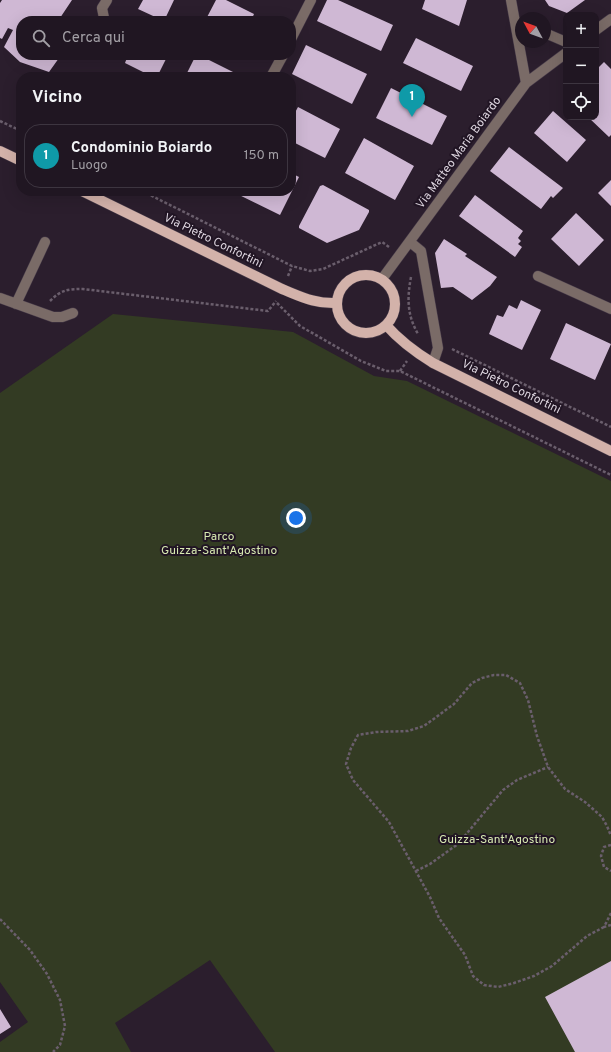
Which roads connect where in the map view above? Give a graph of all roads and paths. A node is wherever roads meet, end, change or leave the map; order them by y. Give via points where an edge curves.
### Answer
1 (106, 0) edge
2 (311, 0) edge
3 (511, 0) edge
4 (515, 12) edge
5 (104, 16) edge
6 (611, 19) edge
7 (599, 28) edge
8 (296, 29) edge
9 (551, 36) edge
10 (563, 41) edge
11 (521, 48) edge
12 (563, 55) edge
13 (280, 60) edge
14 (274, 72) edge
15 (526, 83) junction
16 (0, 121) edge
17 (16, 129) edge
18 (0, 151) edge
19 (16, 159) edge
20 (92, 196) edge
21 (152, 196) edge
22 (45, 242) dead end
23 (382, 242) dead end
24 (410, 242) junction
25 (412, 272) dead end
26 (538, 276) dead end
27 (382, 279) junction
28 (0, 298) edge
29 (48, 303) dead end
30 (337, 303) junction
31 (16, 304) junction
32 (611, 309) edge
33 (73, 313) dead end
34 (386, 325) junction
35 (438, 348) junction
36 (433, 363) junction
37 (611, 427) edge
38 (611, 451) edge
39 (611, 475) edge
40 (548, 767) junction
41 (611, 836) edge
42 (611, 845) edge
43 (416, 871) junction
44 (611, 871) edge
45 (611, 913) edge
46 (0, 920) edge
47 (611, 925) edge
48 (604, 927) junction
49 (53, 1052) edge

1 - 5 street via 102,8
2 - 8 street
3 - 4 street
6 - 7 street
9 - 10 street
11 - 15 street
12 - 15 street, Via Matteo Maria Boiardo
13 - 14 street
15 - 24 street, Via Matteo Maria Boiardo
16 - 17 path
18 - 19 main road
20 - 30 main road, Via Pietro Confortini via 282,289 311,300
21 - 23 path via 292,266 310,270 323,269
22 - 31 street
24 - 27 street, Via Matteo Maria Boiardo
24 - 35 street via 421,251
25 - 35 path via 407,294 410,317 417,334
26 - 32 street
27 - 30 main road via 366,274 349,280 343,286
27 - 34 main road via 392,291 396,307
28 - 31 street
29 - 39 path via 67,289 268,311 276,301 300,326 361,361 386,372 400,371
30 - 34 main road via 341,319 354,330 362,333 371,332
31 - 33 street via 54,317
34 - 36 main road, Via Pietro Confortini via 415,352
35 - 36 street
35 - 37 path via 453,348
36 - 38 main road, Via Pietro Confortini
40 - 41 path via 565,789 602,817
40 - 43 path via 517,780 503,790 458,844
40 - 43 path via 528,700 520,683 506,675 494,675 472,683 454,704 424,726 408,731 358,735 346,764 353,780 389,822
42 - 44 path via 604,847 601,856 604,867
43 - 48 path via 439,918 465,955 473,976 484,985 498,987 534,976 552,966 587,936
45 - 48 path
46 - 49 path via 30,950 47,974 60,1000 65,1026 60,1044
47 - 48 path

